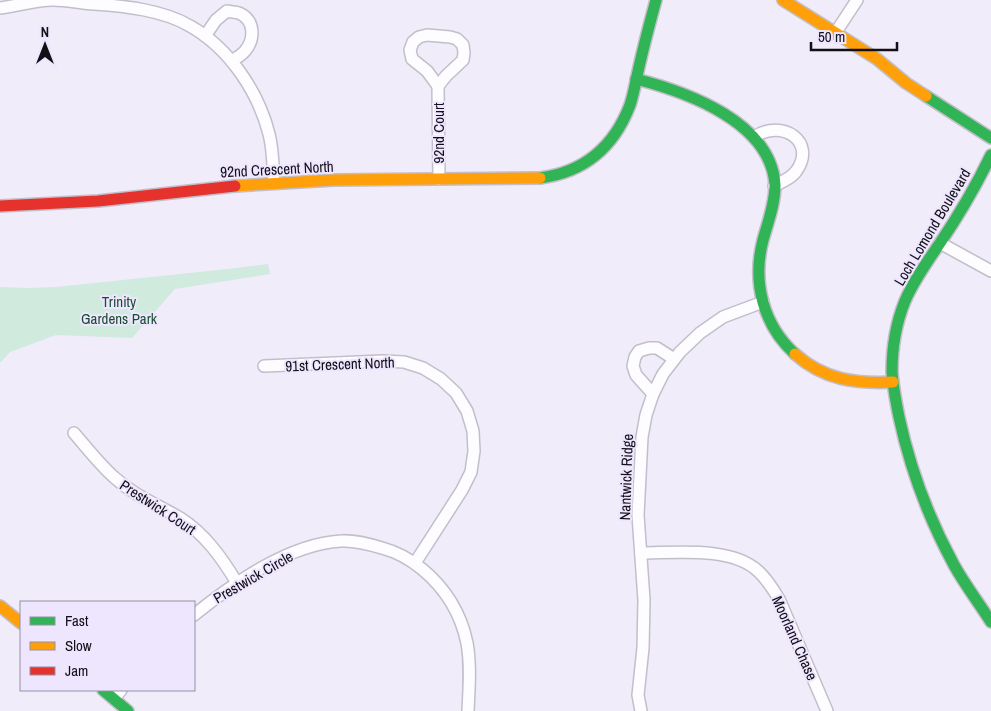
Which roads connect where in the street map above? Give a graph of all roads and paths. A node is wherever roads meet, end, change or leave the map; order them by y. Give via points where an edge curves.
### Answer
1 (656, 0) edge
2 (783, 0) edge
3 (857, 0) edge
4 (0, 8) edge
5 (836, 32) junction
6 (205, 36) junction
7 (232, 61) junction
8 (636, 79) junction
9 (438, 86) junction
10 (754, 137) junction
11 (991, 138) edge
12 (991, 155) edge
13 (439, 179) junction
14 (274, 183) junction
15 (774, 186) junction
16 (0, 206) edge
17 (940, 243) junction
18 (991, 271) edge
19 (763, 302) junction
20 (674, 359) junction
21 (264, 366) dead end
22 (893, 382) junction
23 (653, 394) junction
24 (74, 433) dead end
25 (641, 553) junction
26 (415, 563) junction
27 (238, 583) junction
28 (0, 606) edge
29 (195, 614) edge
30 (20, 622) edge
31 (991, 622) edge
32 (118, 694) edge
33 (128, 711) edge
34 (468, 711) edge
35 (641, 711) edge
36 (828, 711) edge

1 - 8 street, 92nd Crescent North
2 - 5 street
3 - 5 street
4 - 6 street via 52,0 119,6 171,18
5 - 11 street via 906,83
6 - 7 street
6 - 7 street via 227,11 245,17 251,26 252,36 244,52
7 - 14 street via 261,110 269,134
8 - 10 street via 688,96 724,114
8 - 13 street, 92nd Crescent North via 622,124 610,142 595,157 576,168 556,176 535,179
9 - 9 street, 92nd Court via 462,60 462,45 450,37 419,37 410,50 412,59
9 - 13 street, 92nd Court
10 - 15 street via 773,173
10 - 15 street via 768,130 784,130 800,145 802,161 796,172
12 - 17 street, Loch Lomond Boulevard
13 - 14 street, 92nd Crescent North
14 - 16 street, 92nd Crescent North via 78,203
15 - 19 street via 772,213 759,264
17 - 18 street
17 - 22 street, Loch Lomond Boulevard via 915,280 904,304 896,330
19 - 20 street, Nantwick Ridge via 723,317 700,333
19 - 22 street via 782,341 797,357 816,369 857,383
20 - 23 street, Nantwick Ridge
20 - 23 street via 657,348 639,351 635,357 636,375
21 - 26 street, 91st Crescent North via 404,362 423,368 456,393 473,430 471,472
22 - 31 street, Loch Lomond Boulevard via 901,427 929,515 949,556
23 - 25 street, Nantwick Ridge via 642,437 638,515
24 - 27 street, Prestwick Court via 114,478 198,532 214,548
25 - 35 street, Nantwick Ridge via 644,600 638,695
25 - 36 street, Moorland Chase via 723,554 756,569 779,599
26 - 27 street, Prestwick Circle via 391,550 367,543 342,541 294,552
26 - 34 street, Prestwick Circle via 438,584 460,619 467,643
27 - 29 street, Prestwick Circle
28 - 30 street
32 - 33 street

